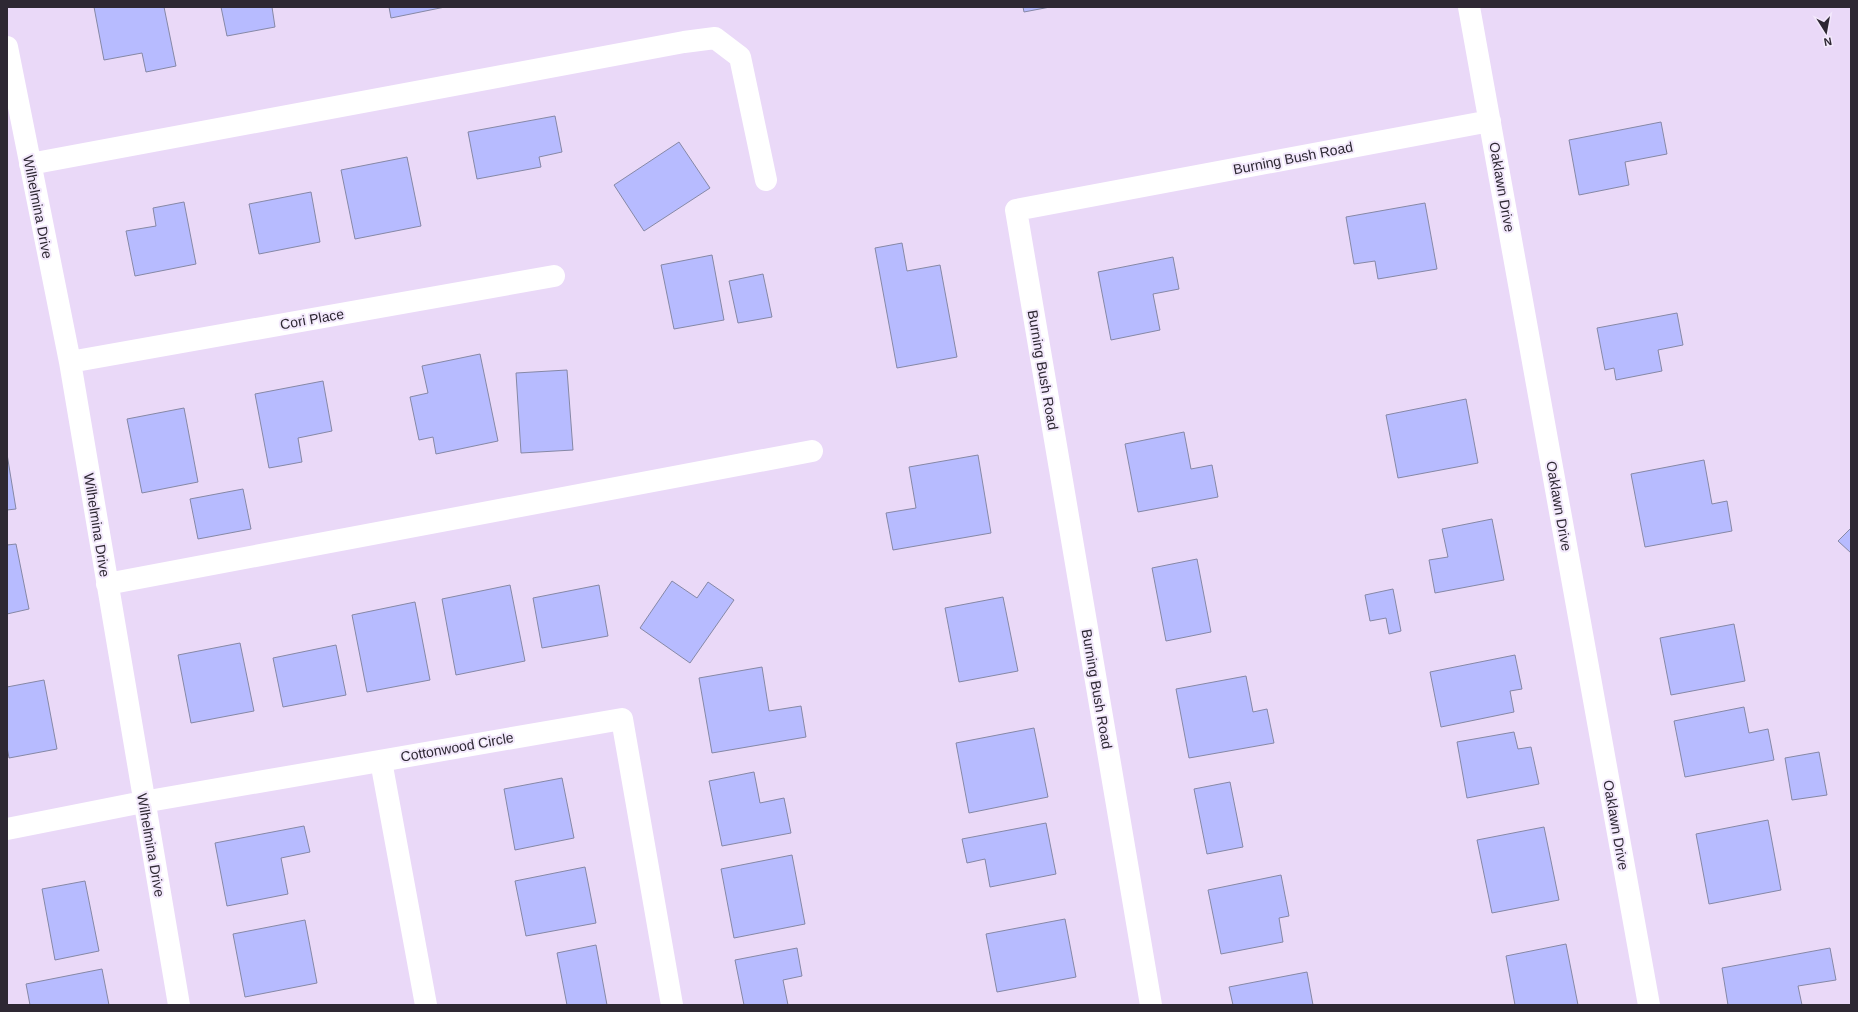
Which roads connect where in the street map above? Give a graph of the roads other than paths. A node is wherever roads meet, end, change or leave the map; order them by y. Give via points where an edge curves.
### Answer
1 (1470, 7) edge
2 (7, 47) edge
3 (13, 112) edge
4 (1490, 121) junction
5 (30, 164) junction
6 (766, 180) dead end
7 (554, 276) dead end
8 (70, 362) junction
9 (812, 451) dead end
10 (107, 584) junction
11 (381, 761) junction
12 (143, 802) junction
13 (7, 830) edge
14 (179, 1005) edge
15 (426, 1005) edge
16 (672, 1005) edge
17 (1151, 1005) edge
18 (1649, 1005) edge

1 - 4 street, Oaklawn Drive
2 - 3 street, Wilhelmina Drive
3 - 5 street, Wilhelmina Drive
4 - 17 street, Burning Bush Road via 1016,210
4 - 18 street, Oaklawn Drive
5 - 6 street via 715,38 740,57
5 - 8 street, Wilhelmina Drive
7 - 8 street, Cori Place
8 - 10 street, Wilhelmina Drive
9 - 10 street
10 - 12 street, Wilhelmina Drive
11 - 12 street, Cottonwood Circle
11 - 15 street
11 - 16 street, Cottonwood Circle via 622,719
12 - 13 street, Cottonwood Circle
12 - 14 street, Wilhelmina Drive

